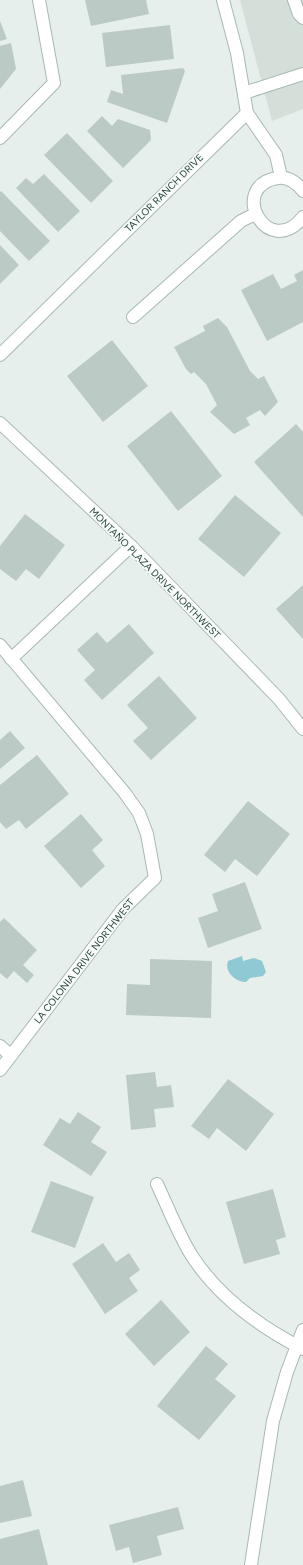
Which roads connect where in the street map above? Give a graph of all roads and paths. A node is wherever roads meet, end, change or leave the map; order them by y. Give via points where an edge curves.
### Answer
1 (39, 0) edge
2 (223, 0) edge
3 (294, 0) edge
4 (302, 15) edge
5 (303, 74) edge
6 (244, 94) junction
7 (247, 113) junction
8 (0, 138) edge
9 (281, 177) junction
10 (301, 183) edge
11 (255, 214) junction
12 (303, 217) edge
13 (132, 317) dead end
14 (0, 355) edge
15 (0, 423) edge
16 (131, 546) junction
17 (0, 645) edge
18 (11, 659) junction
19 (303, 729) edge
20 (0, 1046) edge
21 (10, 1055) junction
22 (0, 1070) edge
23 (157, 1184) dead end
24 (303, 1330) edge
25 (300, 1347) edge
26 (251, 1565) edge

1 - 8 street via 54,83
2 - 6 street via 237,53
3 - 4 street
5 - 6 street
6 - 7 street
7 - 9 street via 276,155
7 - 14 street, TAYLOR RANCH DRIVE
9 - 10 street
9 - 11 street via 264,183 258,189 254,197
11 - 12 street via 266,227 283,231 291,228
11 - 13 street via 242,221
15 - 16 street, MONTAÑO PLAZA DRIVE NORTHWEST
16 - 18 street
16 - 19 street, MONTAÑO PLAZA DRIVE NORTHWEST via 279,699
17 - 18 street, LA COLONIA DRIVE NORTHWEST
18 - 21 street, LA COLONIA DRIVE NORTHWEST via 139,813 147,834 154,878 123,909
20 - 21 street
21 - 22 street, LA COLONIA DRIVE NORTHWEST
23 - 25 street via 192,1255 211,1280 241,1310
24 - 25 street
25 - 26 street via 273,1421

